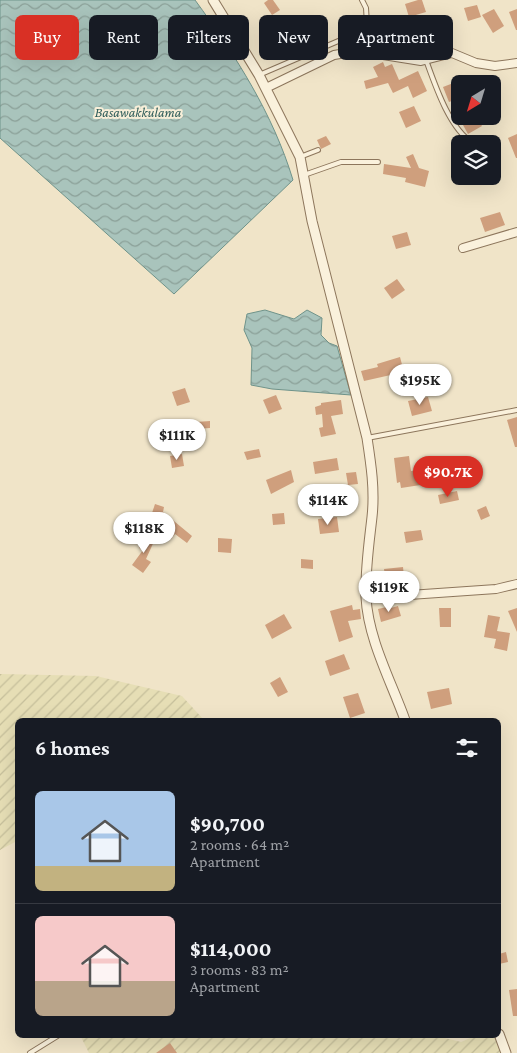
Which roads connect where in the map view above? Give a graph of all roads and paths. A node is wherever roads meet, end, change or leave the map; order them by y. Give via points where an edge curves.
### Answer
1 (213, 0) edge
2 (362, 0) edge
3 (453, 53) edge
4 (338, 54) edge
5 (414, 60) edge
6 (426, 60) joint
7 (517, 63) edge
8 (259, 75) junction
9 (266, 88) junction
10 (462, 135) edge
11 (318, 150) dead end
12 (300, 157) junction
13 (378, 162) dead end
14 (304, 175) junction
15 (517, 232) edge
16 (463, 248) dead end
17 (517, 410) edge
18 (367, 438) junction
19 (517, 584) edge
20 (366, 598) junction
21 (404, 718) edge
22 (54, 1038) edge
23 (500, 1038) edge
24 (30, 1053) edge
25 (506, 1053) edge

1 - 8 street
2 - 8 lane via 367,24 357,33
3 - 7 street via 476,63 495,66
4 - 9 street
5 - 6 street
6 - 10 lane via 437,90
8 - 9 street
9 - 12 street
11 - 12 lane
12 - 14 street
13 - 14 lane via 341,162
14 - 18 street via 312,221
15 - 16 street
17 - 18 lane
18 - 20 street via 373,471
19 - 20 street via 496,589
20 - 21 street via 372,631
22 - 24 lane
23 - 25 street

